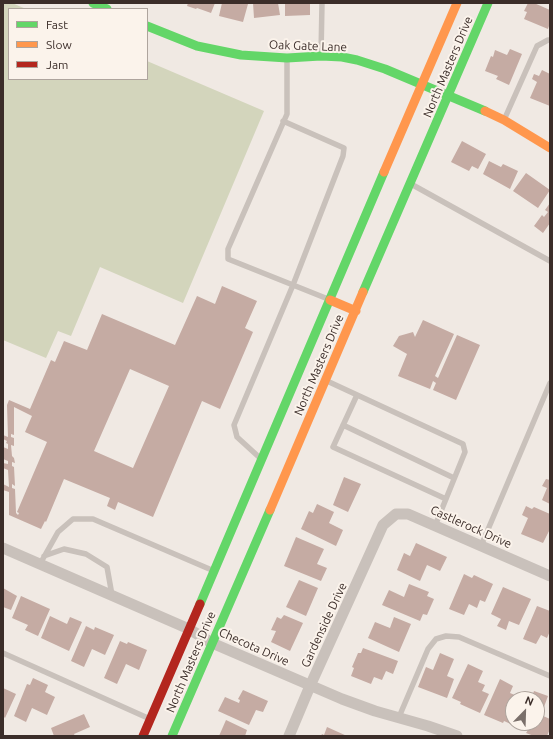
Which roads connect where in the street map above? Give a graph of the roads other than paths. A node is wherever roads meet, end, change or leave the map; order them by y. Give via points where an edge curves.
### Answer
1 (93, 3) edge
2 (322, 3) edge
3 (457, 3) edge
4 (488, 3) edge
5 (105, 8) edge
6 (148, 26) edge
7 (550, 40) edge
8 (321, 56) junction
9 (287, 58) junction
10 (422, 85) junction
11 (449, 96) junction
12 (504, 120) junction
13 (284, 121) junction
14 (550, 148) edge
15 (411, 183) junction
16 (550, 261) edge
17 (292, 285) junction
18 (330, 300) junction
19 (356, 311) junction
20 (326, 381) junction
21 (550, 383) edge
22 (357, 395) junction
23 (343, 425) junction
24 (262, 460) junction
25 (454, 478) junction
26 (446, 499) junction
27 (383, 525) joint
28 (435, 526) junction
29 (481, 546) junction
30 (3, 548) edge
31 (42, 560) junction
32 (214, 571) junction
33 (550, 576) edge
34 (112, 595) junction
35 (189, 629) junction
36 (212, 643) junction
37 (3, 654) edge
38 (550, 676) edge
39 (310, 686) junction
40 (400, 717) junction
41 (151, 719) junction
42 (143, 736) edge
43 (172, 736) edge
44 (289, 736) edge
45 (457, 736) edge

1 - 5 main road
2 - 8 lane
3 - 10 main road, North Masters Drive
4 - 11 main road, North Masters Drive
6 - 9 main road, Oak Gate Lane via 197,46 241,55
7 - 12 lane via 537,46
8 - 9 main road, Oak Gate Lane
8 - 10 main road, Oak Gate Lane via 357,60
9 - 13 lane via 287,114
10 - 11 main road, Oak Gate Lane
10 - 18 main road, North Masters Drive
11 - 12 main road, Oak Gate Lane
11 - 15 main road, North Masters Drive
12 - 14 main road, Oak Gate Lane
13 - 17 lane via 344,148
13 - 17 lane via 228,249 228,259
15 - 16 lane
15 - 19 main road, North Masters Drive
17 - 18 lane
17 - 24 lane via 234,425 237,438
18 - 19 main road
18 - 24 main road, North Masters Drive
19 - 20 main road, North Masters Drive
20 - 22 lane
20 - 36 main road, North Masters Drive
21 - 29 lane
22 - 23 lane
22 - 25 lane via 462,444 465,452
23 - 25 lane
23 - 26 lane via 333,447
24 - 32 main road, North Masters Drive
25 - 26 lane
26 - 28 lane
27 - 28 street, Castlerock Drive via 396,514 408,514
27 - 39 street, Gardenside Drive
28 - 29 street, Castlerock Drive
29 - 33 street, Castlerock Drive
30 - 31 street, Checota Drive
31 - 32 lane via 58,532 73,519 93,520
31 - 34 street, Checota Drive
31 - 34 lane via 64,549 86,554 107,567
32 - 35 main road, North Masters Drive
34 - 35 street, Checota Drive
35 - 36 street, Checota Drive
35 - 41 main road, North Masters Drive
36 - 39 street, Checota Drive
36 - 43 main road, North Masters Drive
37 - 41 lane
38 - 40 lane via 459,637 446,636 436,639 428,649
39 - 40 street, Checota Drive via 375,711
39 - 44 street, Gardenside Drive
40 - 45 street, Checota Drive
41 - 42 main road, North Masters Drive

